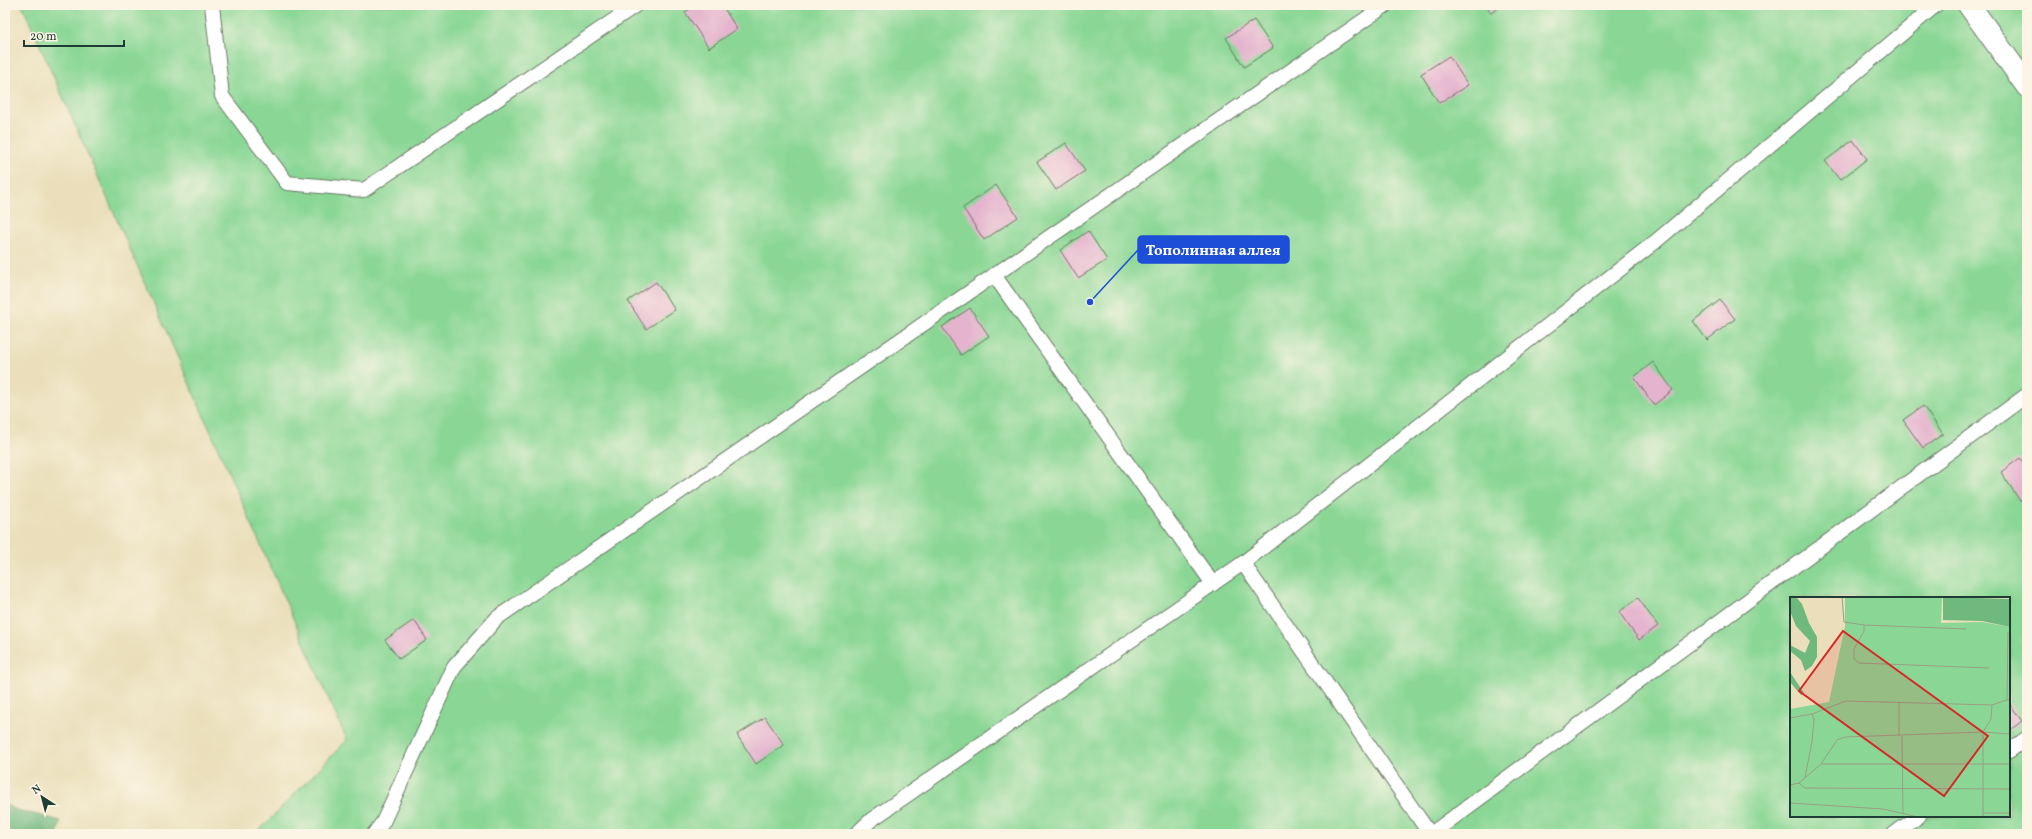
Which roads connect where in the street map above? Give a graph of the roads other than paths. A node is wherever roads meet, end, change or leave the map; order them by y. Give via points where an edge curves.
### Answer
1 (212, 5) edge
2 (636, 5) edge
3 (1386, 5) edge
4 (1936, 5) edge
5 (1969, 5) edge
6 (2027, 86) edge
7 (994, 275) junction
8 (2027, 394) edge
9 (1243, 563) junction
10 (1213, 584) junction
11 (2027, 738) edge
12 (2010, 750) edge
13 (1918, 817) edge
14 (374, 834) edge
15 (856, 834) edge
16 (1430, 834) edge
17 (1894, 834) edge

1 - 2 lane via 222,96 287,183 364,190
3 - 7 lane
4 - 9 lane via 1655,242
5 - 6 street
7 - 10 lane
7 - 14 lane via 497,618 454,667 383,822
8 - 16 lane
9 - 10 lane
9 - 16 lane
10 - 15 lane via 871,820
11 - 12 lane
13 - 17 lane

